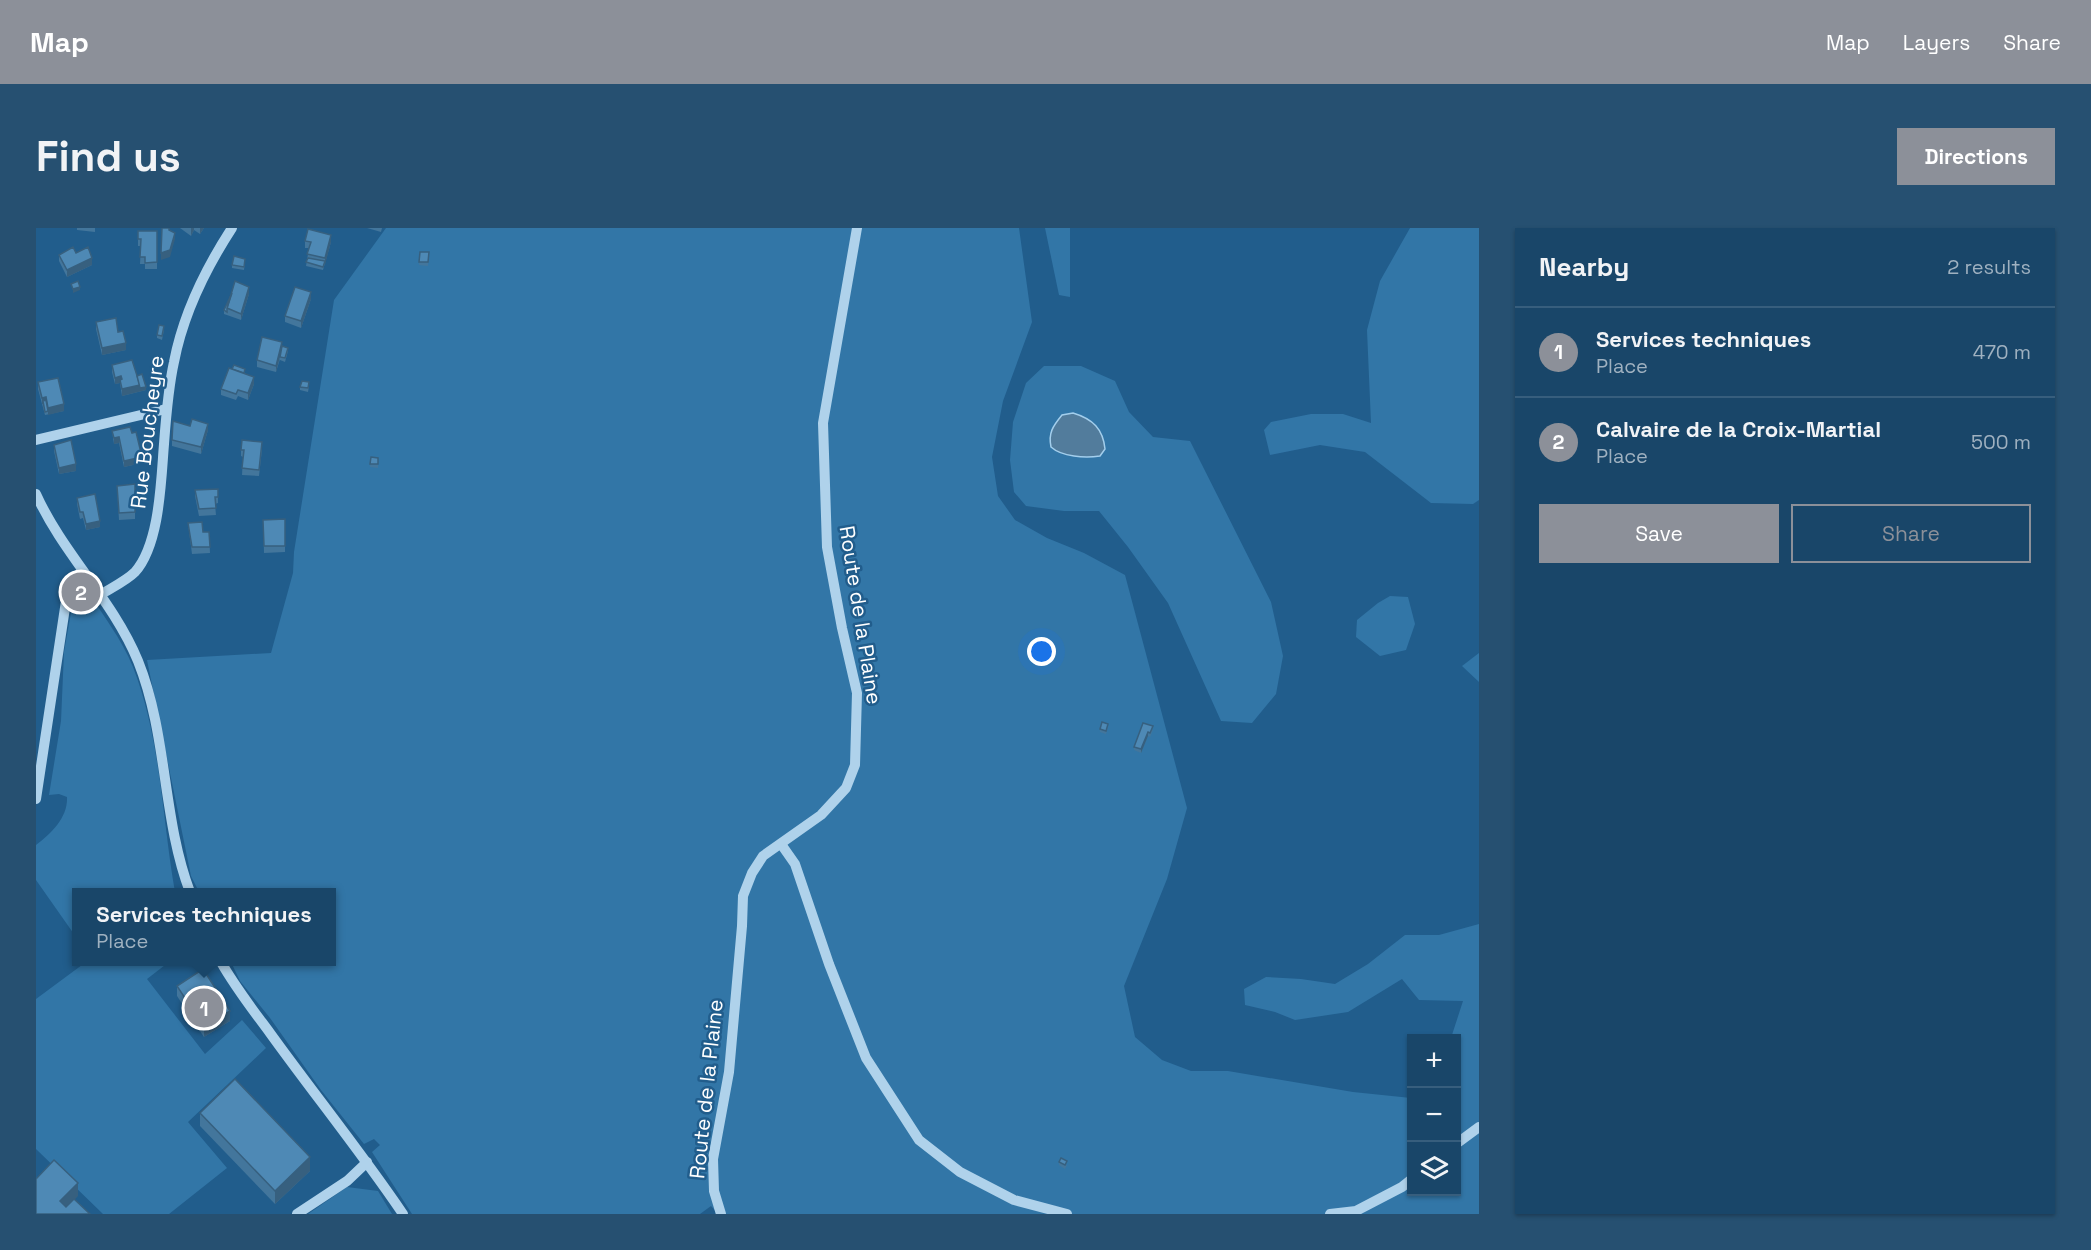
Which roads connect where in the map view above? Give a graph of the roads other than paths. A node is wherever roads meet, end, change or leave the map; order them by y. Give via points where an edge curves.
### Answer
1 (232, 228) edge
2 (857, 228) edge
3 (166, 409) junction
4 (36, 440) edge
5 (36, 494) edge
6 (82, 570) junction
7 (100, 595) junction
8 (36, 799) edge
9 (781, 844) junction
10 (189, 888) edge
11 (224, 966) edge
12 (1479, 1127) edge
13 (1459, 1142) edge
14 (367, 1162) junction
15 (1407, 1183) edge
16 (297, 1214) edge
17 (403, 1214) edge
18 (721, 1214) edge
19 (1066, 1214) edge
20 (1330, 1214) edge

1 - 3 street, Rue Boucheyre via 191,305 174,361
2 - 9 street, Route de la Plaine via 823,423 827,548 857,693 855,765 846,788 821,815
3 - 4 street
3 - 7 street, Rue Boucheyre via 154,530 134,573
5 - 6 street
6 - 7 street
6 - 8 street via 68,588
7 - 10 street via 124,632 150,694 177,847
9 - 18 street, Route de la Plaine via 764,856 743,896 729,1072 713,1160 714,1191
9 - 19 street via 795,864 866,1058 919,1140 960,1172 1014,1200
11 - 14 street
12 - 13 street
14 - 16 street via 347,1181
14 - 17 street
15 - 20 street via 1356,1211

